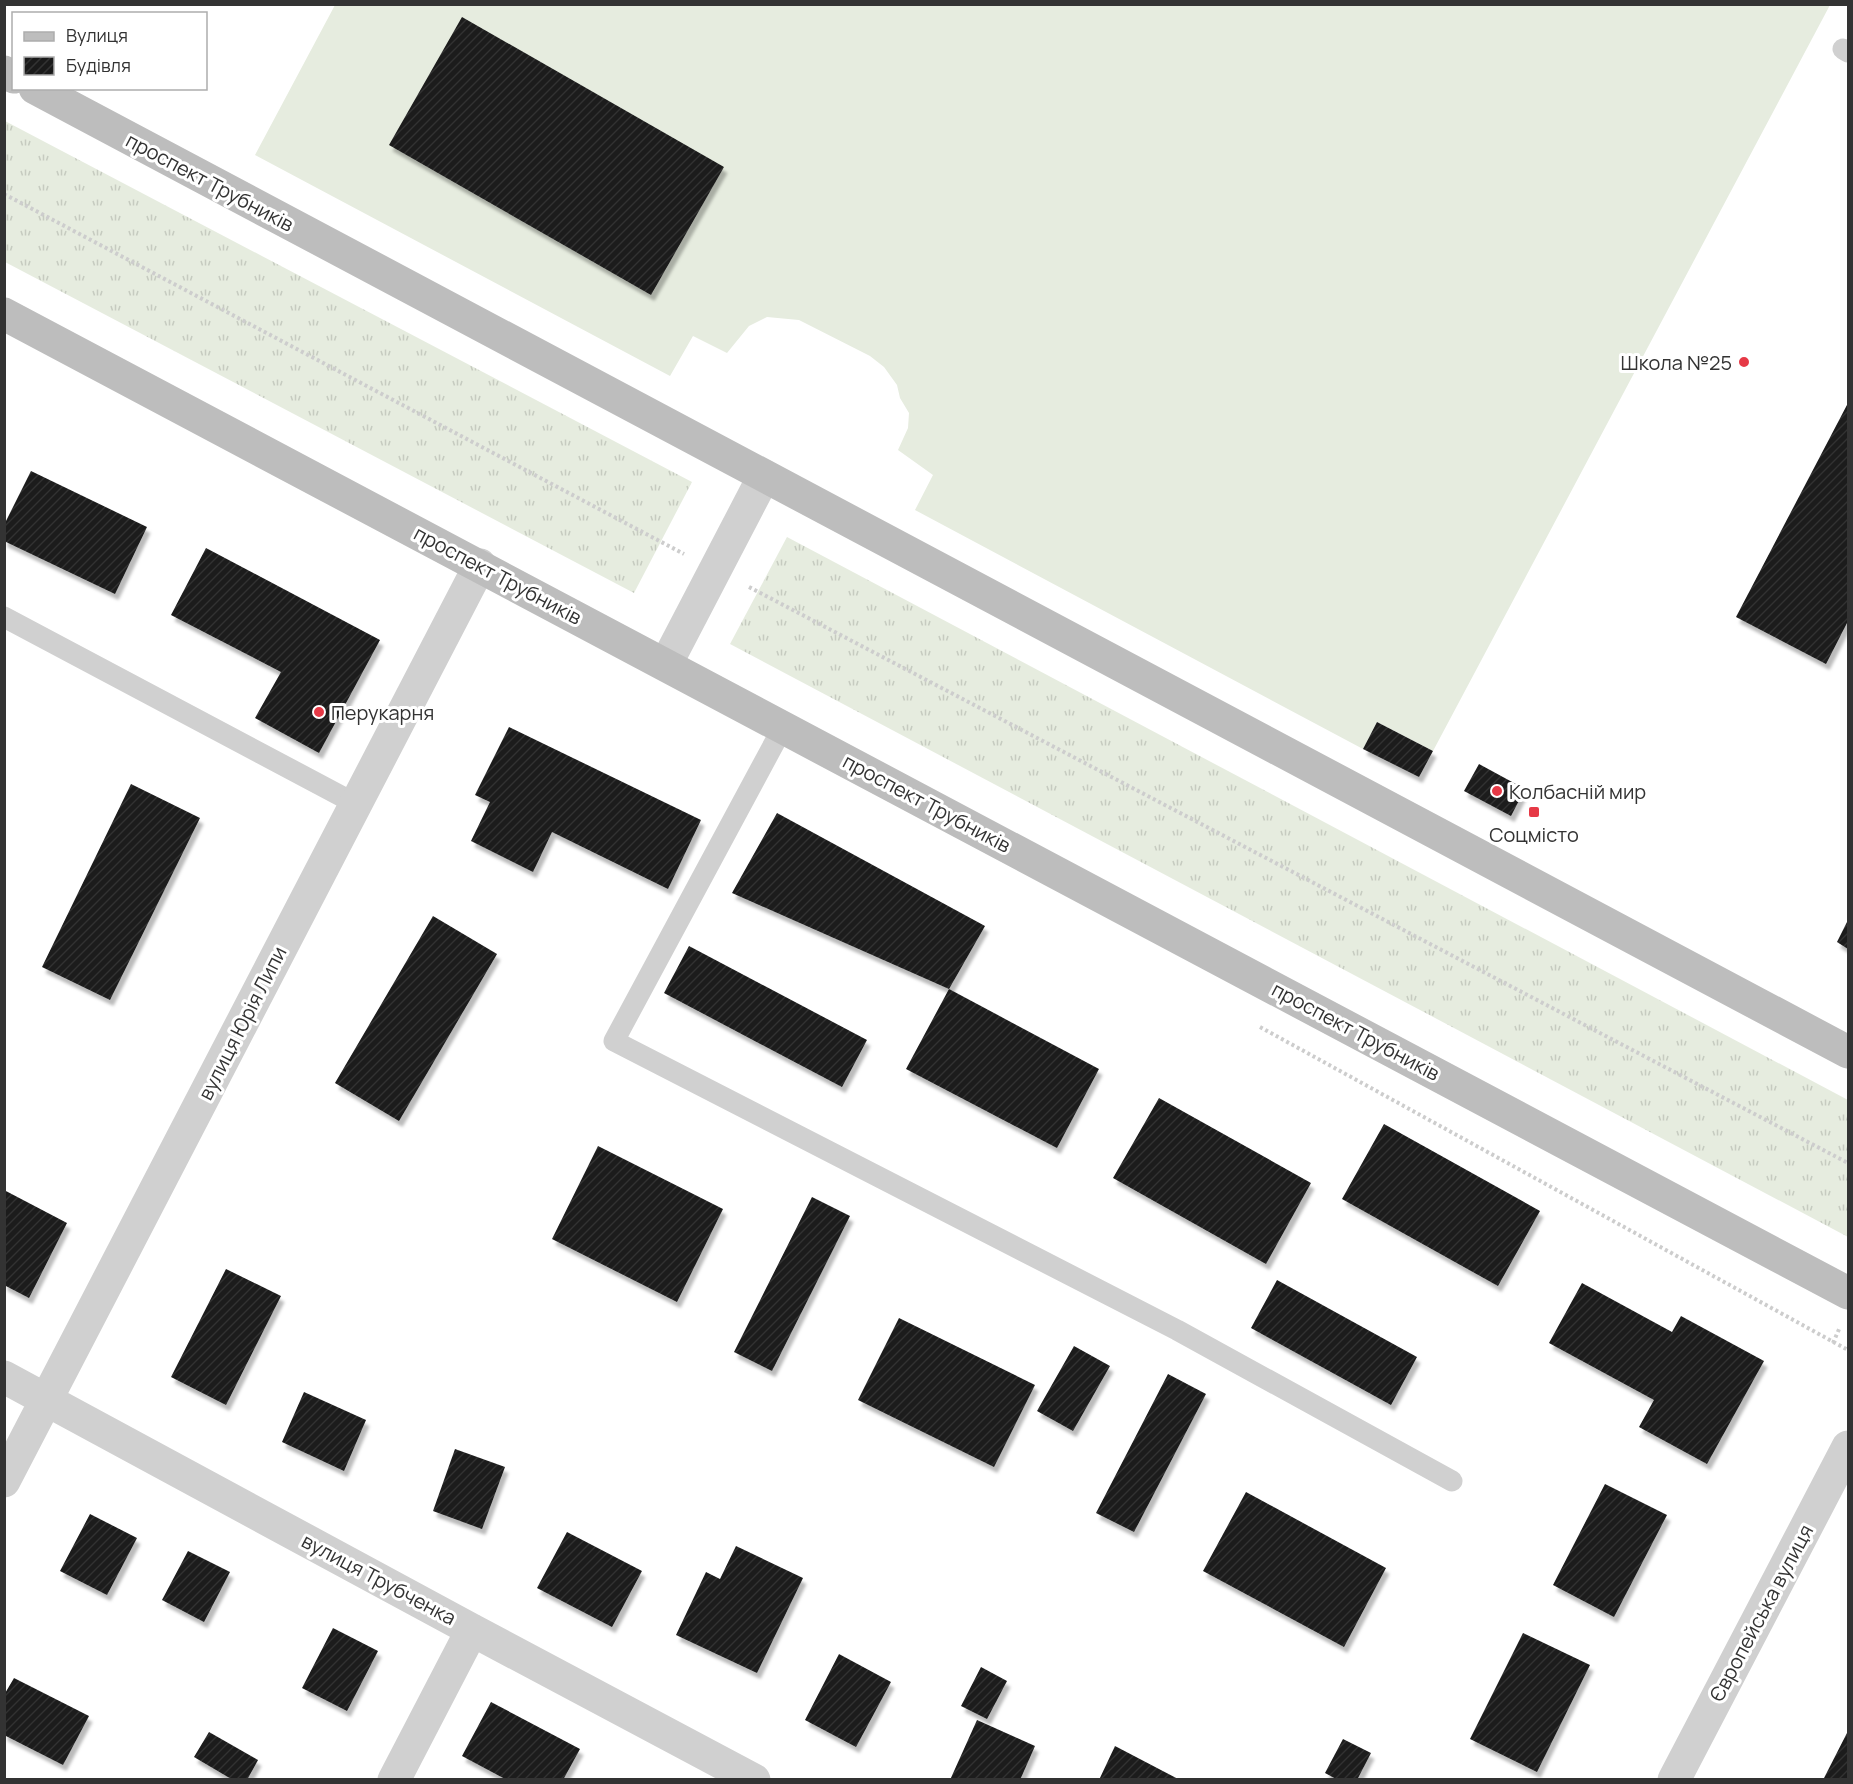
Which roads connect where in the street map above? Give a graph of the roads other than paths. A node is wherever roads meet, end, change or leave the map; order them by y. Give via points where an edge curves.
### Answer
1 (39, 90) edge
2 (4, 314) edge
3 (764, 476) junction
4 (480, 565) junction
5 (4, 616) edge
6 (666, 664) junction
7 (783, 726) junction
8 (356, 804) junction
9 (1848, 1052) edge
10 (1848, 1293) edge
11 (4, 1377) edge
12 (46, 1399) junction
13 (1848, 1447) edge
14 (4, 1481) edge
15 (1452, 1481) dead end
16 (472, 1630) junction
17 (394, 1779) edge
18 (754, 1779) edge
19 (1674, 1779) edge

1 - 3 main road, проспект Трубників
2 - 4 main road, проспект Трубників
3 - 6 street
3 - 9 main road, проспект Трубників
4 - 6 main road, проспект Трубників
4 - 8 street, вулиця Юрія Липи
5 - 8 lane
6 - 7 main road, проспект Трубників
7 - 10 main road, проспект Трубників
7 - 15 lane via 614,1041 1177,1330
8 - 12 street, вулиця Юрія Липи
11 - 12 street, вулиця Трубченка
12 - 14 street, вулиця Юрія Липи
12 - 16 street, вулиця Трубченка
13 - 19 street, Європейська вулиця
16 - 17 street
16 - 18 street, вулиця Трубченка

